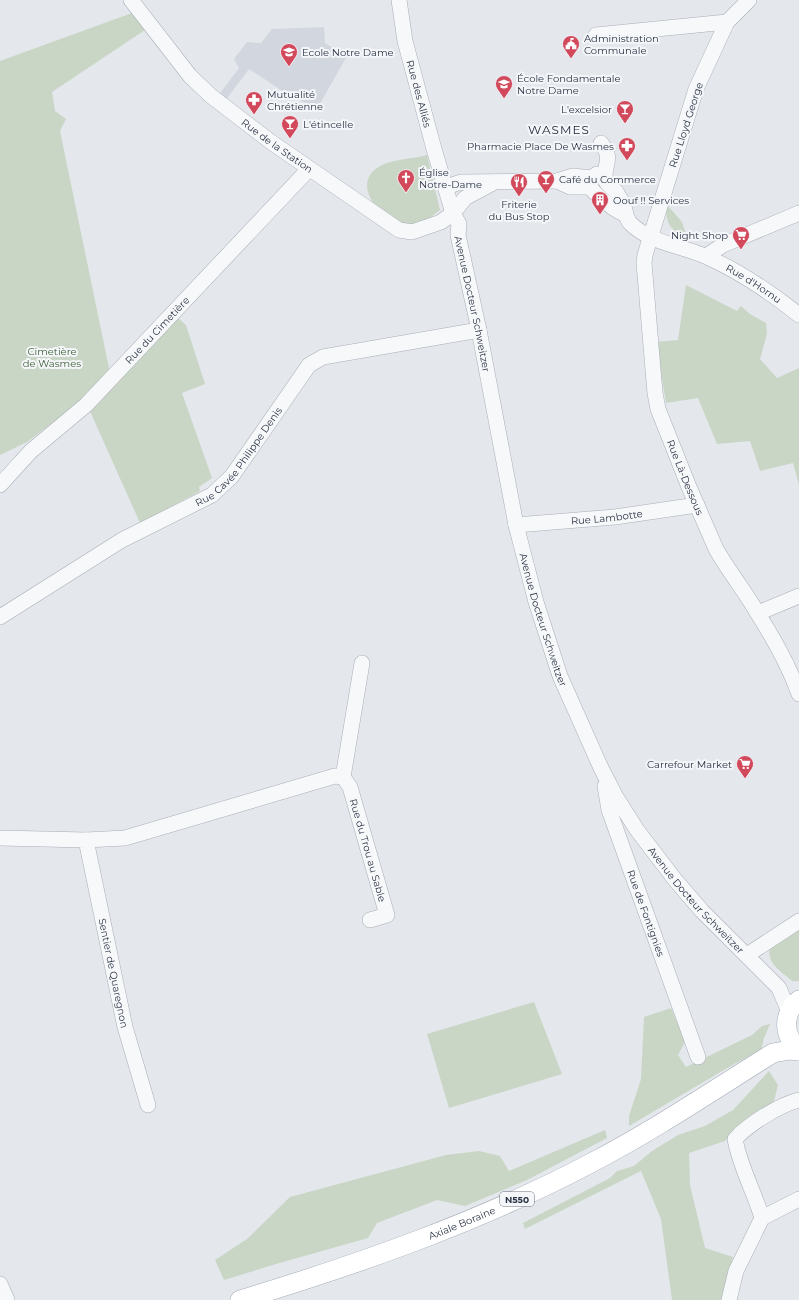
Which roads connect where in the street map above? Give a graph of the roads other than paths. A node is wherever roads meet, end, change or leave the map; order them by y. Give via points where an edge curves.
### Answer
1 (131, 0) edge
2 (399, 0) edge
3 (749, 0) edge
4 (727, 22) junction
5 (596, 35) dead end
6 (309, 169) junction
7 (495, 182) junction
8 (446, 187) junction
9 (799, 213) edge
10 (449, 215) junction
11 (650, 238) junction
12 (706, 256) junction
13 (799, 315) edge
14 (479, 330) junction
15 (0, 485) edge
16 (697, 505) junction
17 (516, 525) junction
18 (799, 596) edge
19 (758, 613) junction
20 (0, 617) edge
21 (362, 663) dead end
22 (799, 694) edge
23 (601, 768) junction
24 (339, 776) junction
25 (0, 838) edge
26 (86, 840) junction
27 (370, 920) dead end
28 (799, 921) edge
29 (747, 955) junction
30 (779, 988) junction
31 (799, 994) edge
32 (794, 1006) edge
33 (787, 1031) junction
34 (799, 1050) edge
35 (773, 1053) junction
36 (698, 1057) dead end
37 (799, 1100) edge
38 (148, 1105) dead end
39 (799, 1199) edge
40 (762, 1218) junction
41 (0, 1284) edge
42 (7, 1300) edge
43 (240, 1300) edge
44 (729, 1300) edge

1 - 6 street, Rue de la Station via 190,76 211,96
2 - 8 street, Rue des Alliés via 405,40
3 - 4 street, Rue Lloyd George
4 - 5 street
4 - 11 street, Rue Lloyd George via 696,89
6 - 10 street, Rue de la Station via 399,230 412,232 426,228
6 - 15 street, Rue du Cimetière via 86,405 31,451
7 - 8 street via 461,182
7 - 10 street via 465,198
7 - 11 street via 557,181 570,187 597,182 617,212 625,214 630,222
8 - 10 street
9 - 12 street via 723,245
10 - 14 street, Avenue Docteur Schweitzer via 450,227 458,235
11 - 12 street, Rue d'Hornu
11 - 16 street, Rue Là-Dessous via 644,263 655,393 664,428
12 - 13 street, Rue d'Hornu via 741,273
14 - 17 street, Avenue Docteur Schweitzer
14 - 20 street, Rue Cavée Philippe Denis via 316,360 308,365 232,476 212,494 122,540
16 - 17 street, Rue Lambotte via 615,517
16 - 19 street, Rue Là-Dessous via 727,568
17 - 23 street, Avenue Docteur Schweitzer via 536,602 560,676
18 - 19 street
19 - 22 street, Rue Là-Dessous via 792,674
21 - 24 street
23 - 29 street, Avenue Docteur Schweitzer via 616,797 655,855 702,911
23 - 36 street, Rue de Fontignies via 609,810
24 - 26 street via 125,838
24 - 27 street, Rue du Trou au Sable via 350,787 387,916
25 - 26 street
26 - 38 street, Sentier de Quaregnon via 125,1027
28 - 29 street
29 - 30 street, Avenue Docteur Schweitzer
30 - 31 street
30 - 32 street
32 - 33 main road, Axiale Boraine / N550 via 786,1022
33 - 34 main road, Axiale Boraine / N550
33 - 35 main road, Axiale Boraine / N550
34 - 35 main road, Axiale Boraine / N550
35 - 43 main road, Axiale Boraine / N550 via 654,1128 554,1182 390,1250
37 - 40 street via 787,1103 743,1131 735,1140 738,1155 752,1186
39 - 40 street
40 - 44 street via 736,1271
41 - 42 street

